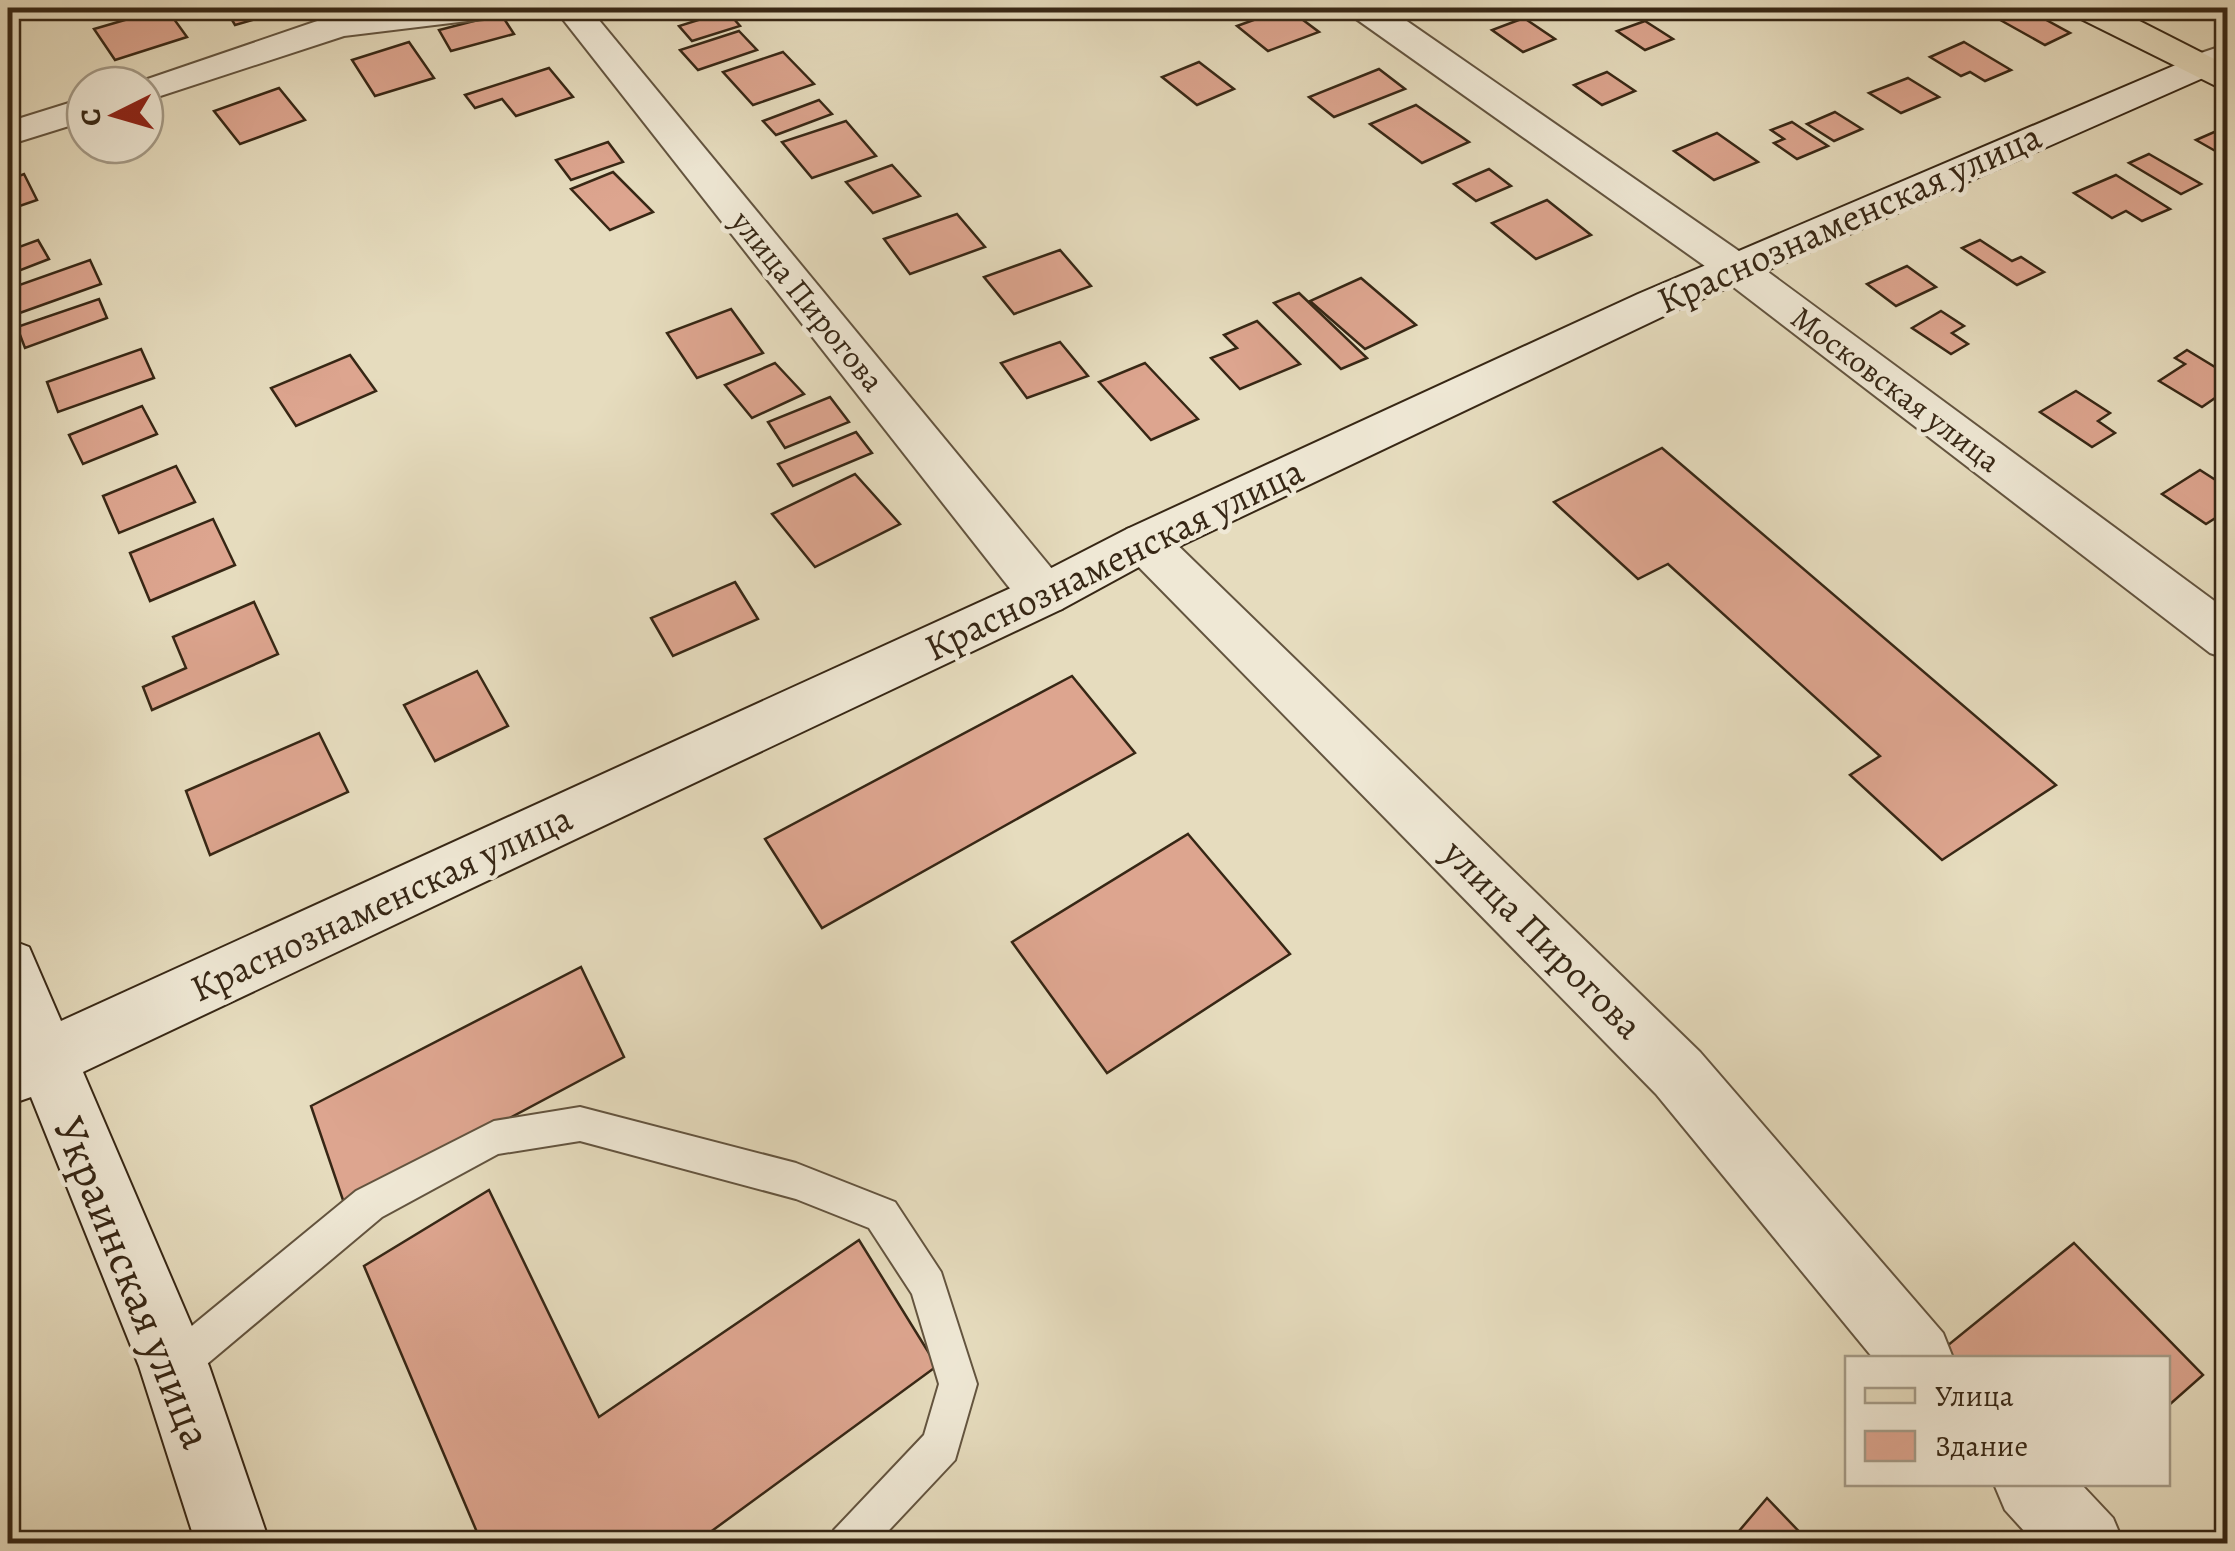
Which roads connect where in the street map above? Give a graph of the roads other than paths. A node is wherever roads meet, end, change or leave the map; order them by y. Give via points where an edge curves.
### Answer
1 (484, 8) edge
2 (571, 8) edge
3 (1364, 8) edge
4 (2088, 8) edge
5 (2218, 68) edge
6 (165, 83) edge
7 (65, 115) edge
8 (8, 134) edge
9 (1734, 267) junction
10 (1144, 542) junction
11 (1044, 595) junction
12 (2228, 639) edge
13 (8, 966) edge
14 (26, 1068) edge
15 (1916, 1356) edge
16 (174, 1366) junction
17 (2032, 1486) edge
18 (233, 1544) edge
19 (848, 1544) edge
20 (2088, 1544) edge

1 - 6 street via 340,26
2 - 11 street, улица Пирогова
3 - 9 street, Московская улица
4 - 5 main road
5 - 9 street, Краснознаменская улица
7 - 8 street
9 - 10 street, Краснознаменская улица
9 - 12 street, Московская улица
10 - 11 street, Краснознаменская улица
10 - 15 street, улица Пирогова via 1678,1074
11 - 14 street, Краснознаменская улица
13 - 14 street, Украинская улица
14 - 16 street, Украинская улица
16 - 18 street, Украинская улица
16 - 19 lane via 369,1204 494,1138 580,1124 796,1181 882,1215 928,1285 958,1384 941,1446
17 - 20 street

